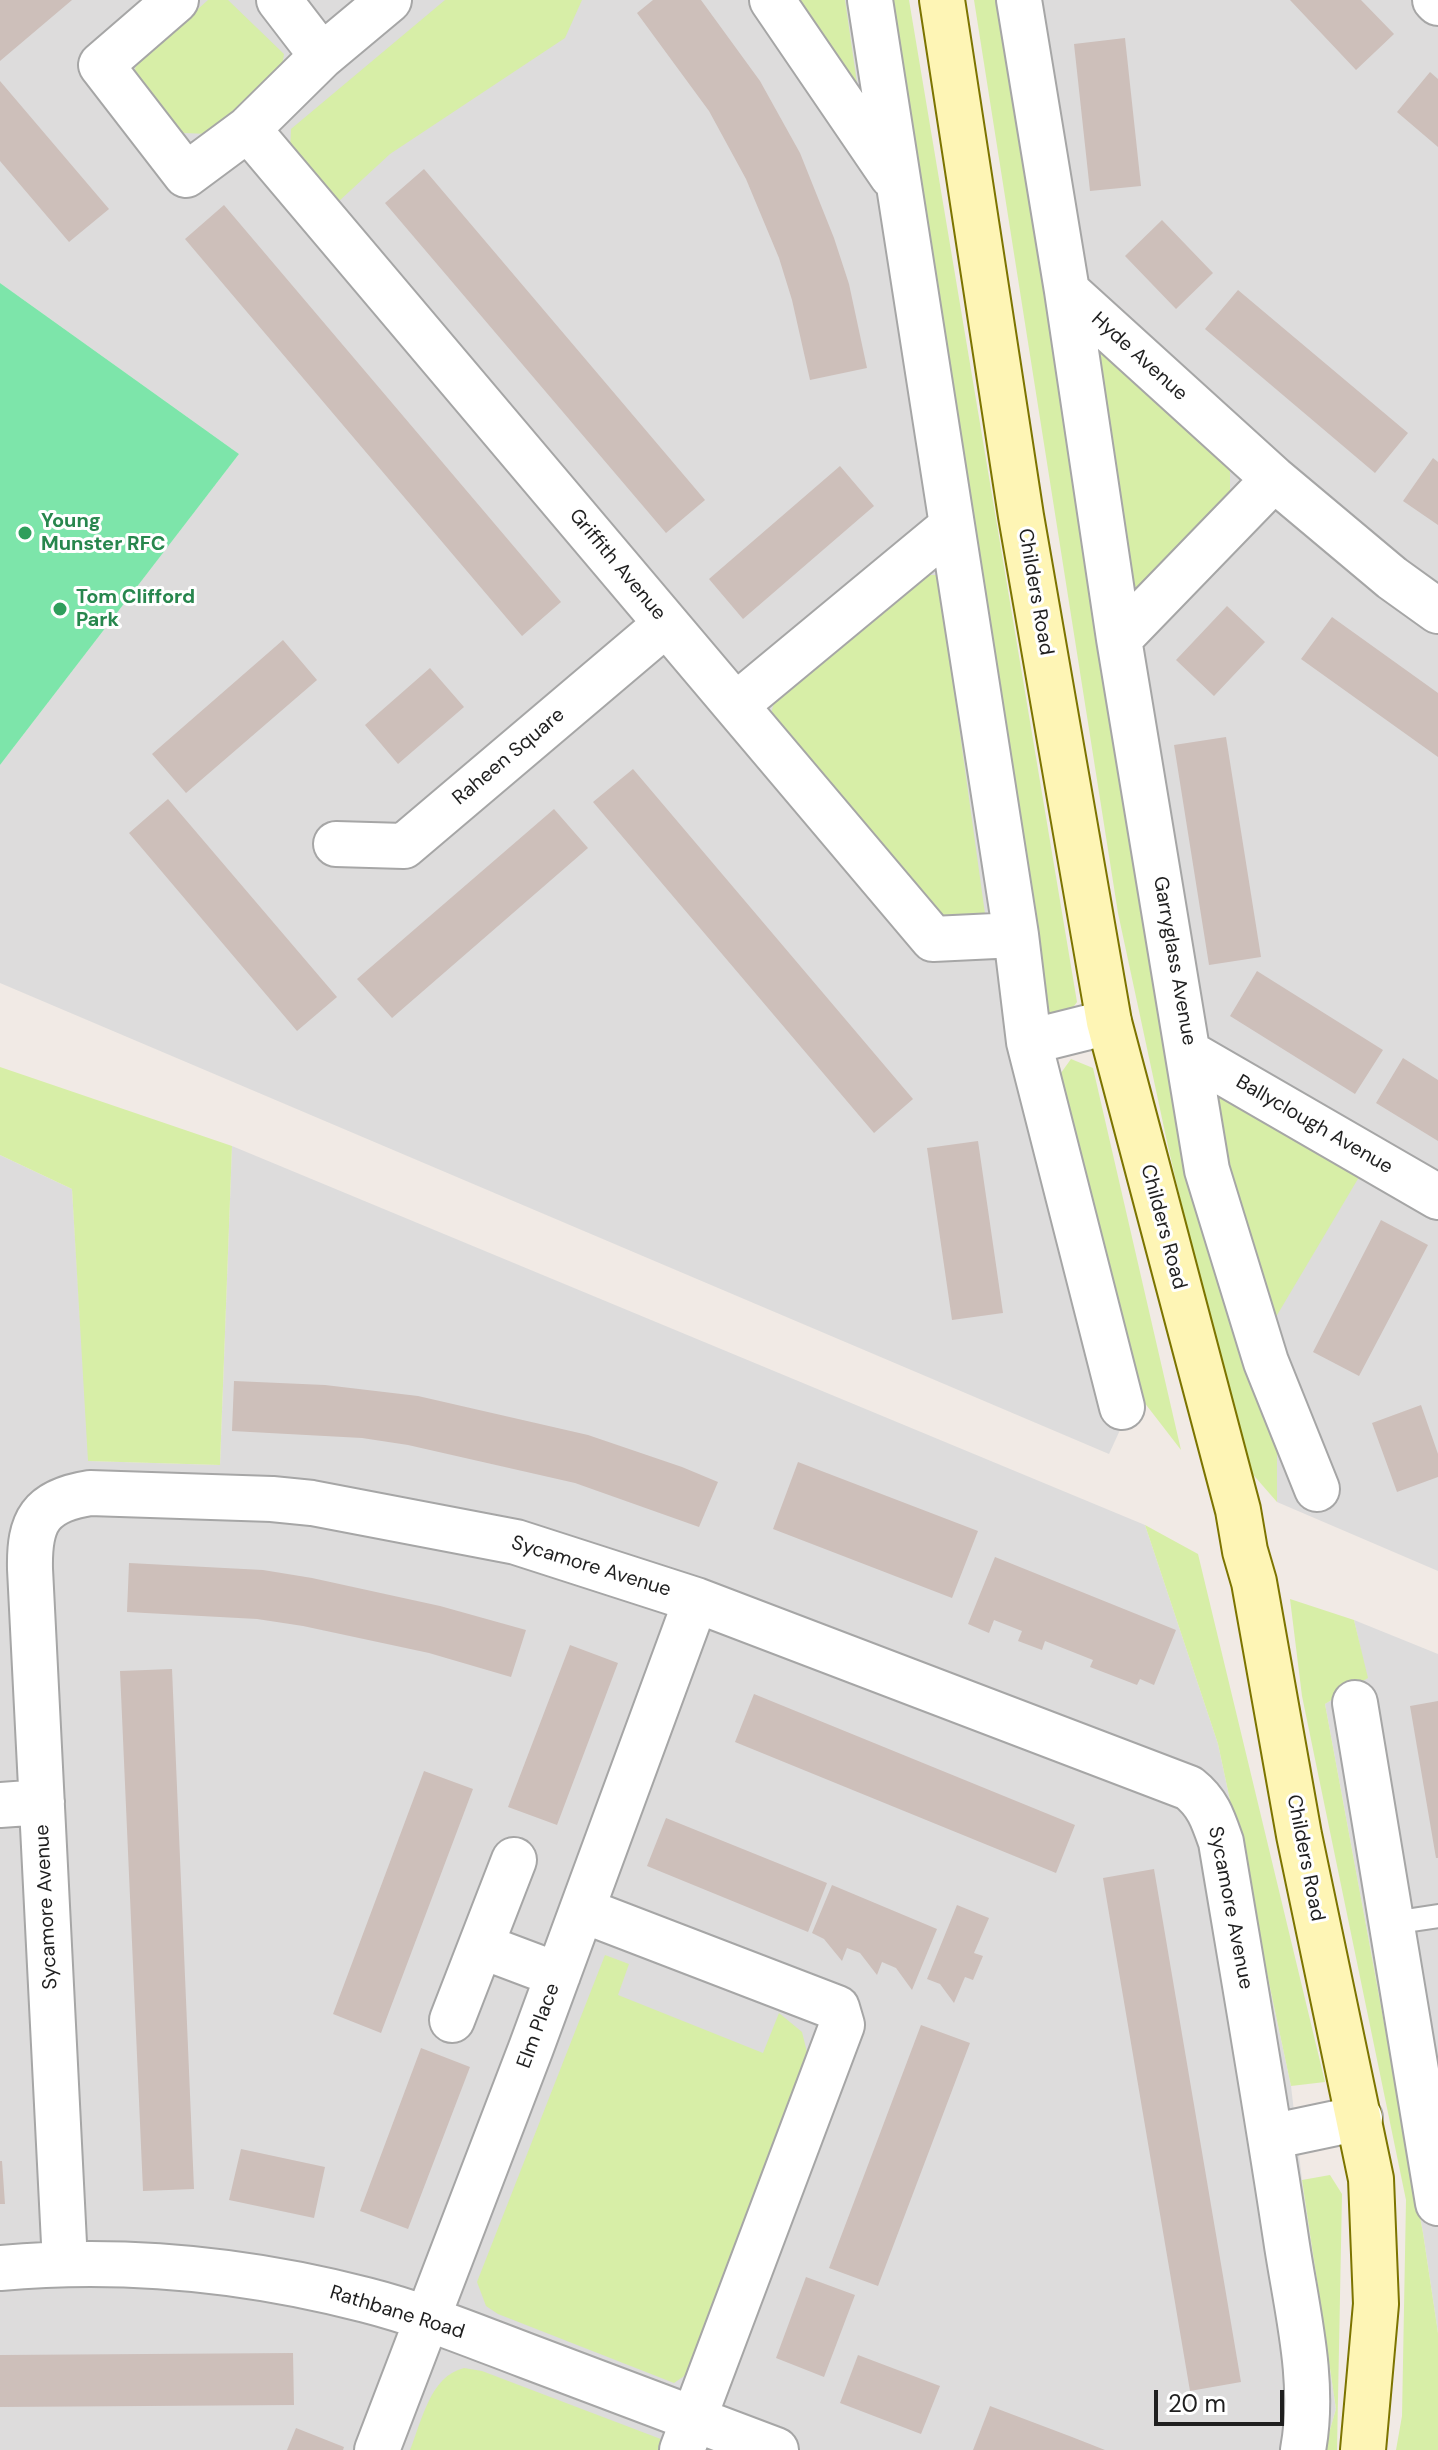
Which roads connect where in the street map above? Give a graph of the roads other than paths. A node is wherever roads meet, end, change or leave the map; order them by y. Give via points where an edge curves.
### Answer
1 (176, 0) edge
2 (279, 0) edge
3 (389, 0) edge
4 (772, 0) edge
5 (870, 0) edge
6 (942, 0) edge
7 (1019, 0) edge
8 (322, 56) junction
9 (248, 129) junction
10 (900, 188) junction
11 (1067, 291) junction
12 (1274, 479) junction
13 (952, 526) junction
14 (1438, 611) edge
15 (666, 624) junction
16 (1119, 639) junction
17 (736, 705) junction
18 (336, 844) dead end
19 (1016, 935) junction
20 (1109, 1022) junction
21 (1029, 1042) junction
22 (1189, 1053) junction
23 (1438, 1197) edge
24 (1122, 1407) dead end
25 (1317, 1489) dead end
26 (696, 1600) junction
27 (17, 1632) edge
28 (1355, 1703) dead end
29 (21, 1803) edge
30 (514, 1860) dead end
31 (582, 1910) junction
32 (1438, 1916) edge
33 (1392, 1923) junction
34 (481, 1946) junction
35 (558, 1975) junction
36 (452, 2020) dead end
37 (1360, 2118) junction
38 (1270, 2137) junction
39 (1438, 2203) edge
40 (65, 2263) junction
41 (0, 2268) edge
42 (428, 2319) junction
43 (688, 2435) edge
44 (377, 2450) edge
45 (776, 2450) edge
46 (1303, 2450) edge
47 (1363, 2450) edge

1 - 9 street via 101,65 186,175
2 - 8 street
3 - 8 street
4 - 10 street
5 - 10 street
6 - 20 main road, Childers Road via 1021,516
7 - 11 street
8 - 9 street
9 - 15 street, Griffith Avenue
10 - 13 street
11 - 12 street, Hyde Avenue
11 - 16 street, Garryglass Avenue
12 - 14 street, Hyde Avenue
12 - 16 street
13 - 17 street
13 - 19 street
15 - 17 street, Griffith Avenue
15 - 18 street, Raheen Square via 404,846
16 - 22 street, Garryglass Avenue
17 - 19 street, Griffith Avenue via 933,939
19 - 21 street
20 - 21 street
20 - 37 main road, Childers Road via 1238,1510 1299,1835
21 - 24 street
22 - 23 street, Ballyclough Avenue
22 - 25 street, Garryglass Avenue via 1207,1170 1266,1362
26 - 27 street, Sycamore Avenue via 516,1542 331,1506 90,1493 55,1504 33,1526
26 - 31 street, Elm Place
26 - 38 street, Sycamore Avenue via 1181,1785 1201,1798 1221,1842
27 - 29 street, Sycamore Avenue
28 - 33 street
29 - 40 street, Sycamore Avenue
30 - 34 street
31 - 35 street, Elm Place
31 - 43 street via 837,2008 842,2025
32 - 33 lane
33 - 39 street
34 - 35 street
34 - 36 street
35 - 42 street, Elm Place
37 - 38 street
37 - 47 main road, Childers Road via 1371,2179 1376,2304
38 - 46 street, Sycamore Avenue via 1304,2362
40 - 41 street, Rathbane Road
40 - 42 street, Rathbane Road via 221,2270 368,2300
42 - 43 street, Rathbane Road
42 - 44 street, Elm Place
43 - 45 street, Rathbane Road

